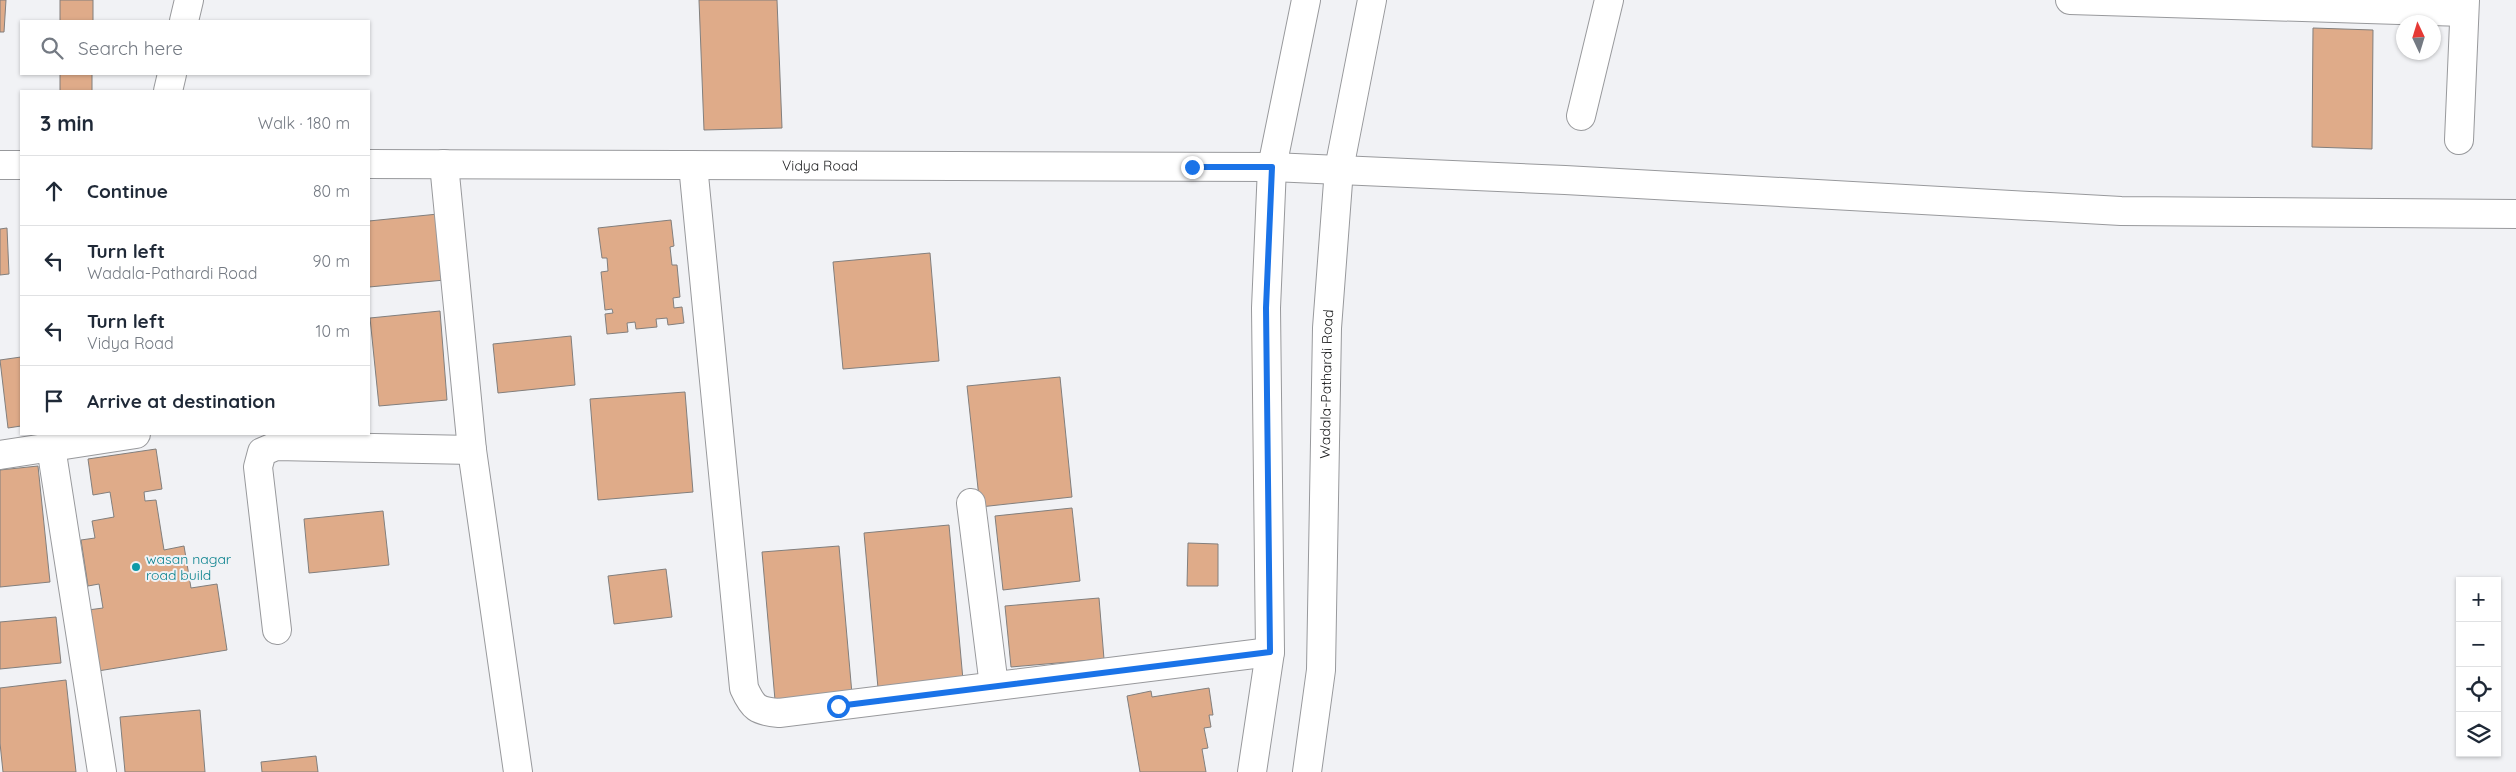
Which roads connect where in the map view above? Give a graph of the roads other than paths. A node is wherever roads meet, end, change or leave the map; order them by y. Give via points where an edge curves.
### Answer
1 (189, 0) edge
2 (1306, 0) edge
3 (1372, 0) edge
4 (1609, 0) edge
5 (2070, 0) edge
6 (2465, 6) edge
7 (184, 20) edge
8 (172, 75) edge
9 (168, 90) edge
10 (1581, 116) dead end
11 (2459, 140) dead end
12 (370, 164) edge
13 (444, 164) junction
14 (0, 165) edge
15 (20, 165) edge
16 (692, 165) junction
17 (1272, 167) junction
18 (1339, 169) junction
19 (2516, 214) edge
20 (129, 435) edge
21 (51, 447) junction
22 (472, 450) junction
23 (0, 456) edge
24 (972, 503) dead end
25 (277, 630) dead end
26 (1270, 652) junction
27 (994, 686) junction
28 (102, 772) edge
29 (518, 772) edge
30 (1252, 772) edge
31 (1307, 772) edge

1 - 7 street
2 - 17 street
3 - 18 street, Wadala-Pathardi Road
4 - 10 street
5 - 6 street
6 - 11 street
8 - 9 street
12 - 13 street, Vidya Road
13 - 16 street, Vidya Road
13 - 22 street
14 - 15 street
16 - 17 street, Vidya Road
16 - 27 street via 744,688 748,697 754,707 779,713
17 - 18 street, Vidya Road
17 - 26 street via 1266,308
18 - 19 street, Vidya Road via 2120,211
18 - 31 street, Wadala-Pathardi Road via 1327,328 1321,670
20 - 21 street
21 - 23 street
21 - 28 street
22 - 25 street via 276,446 262,452 258,467
22 - 29 street
24 - 27 street
26 - 27 street
26 - 30 street

